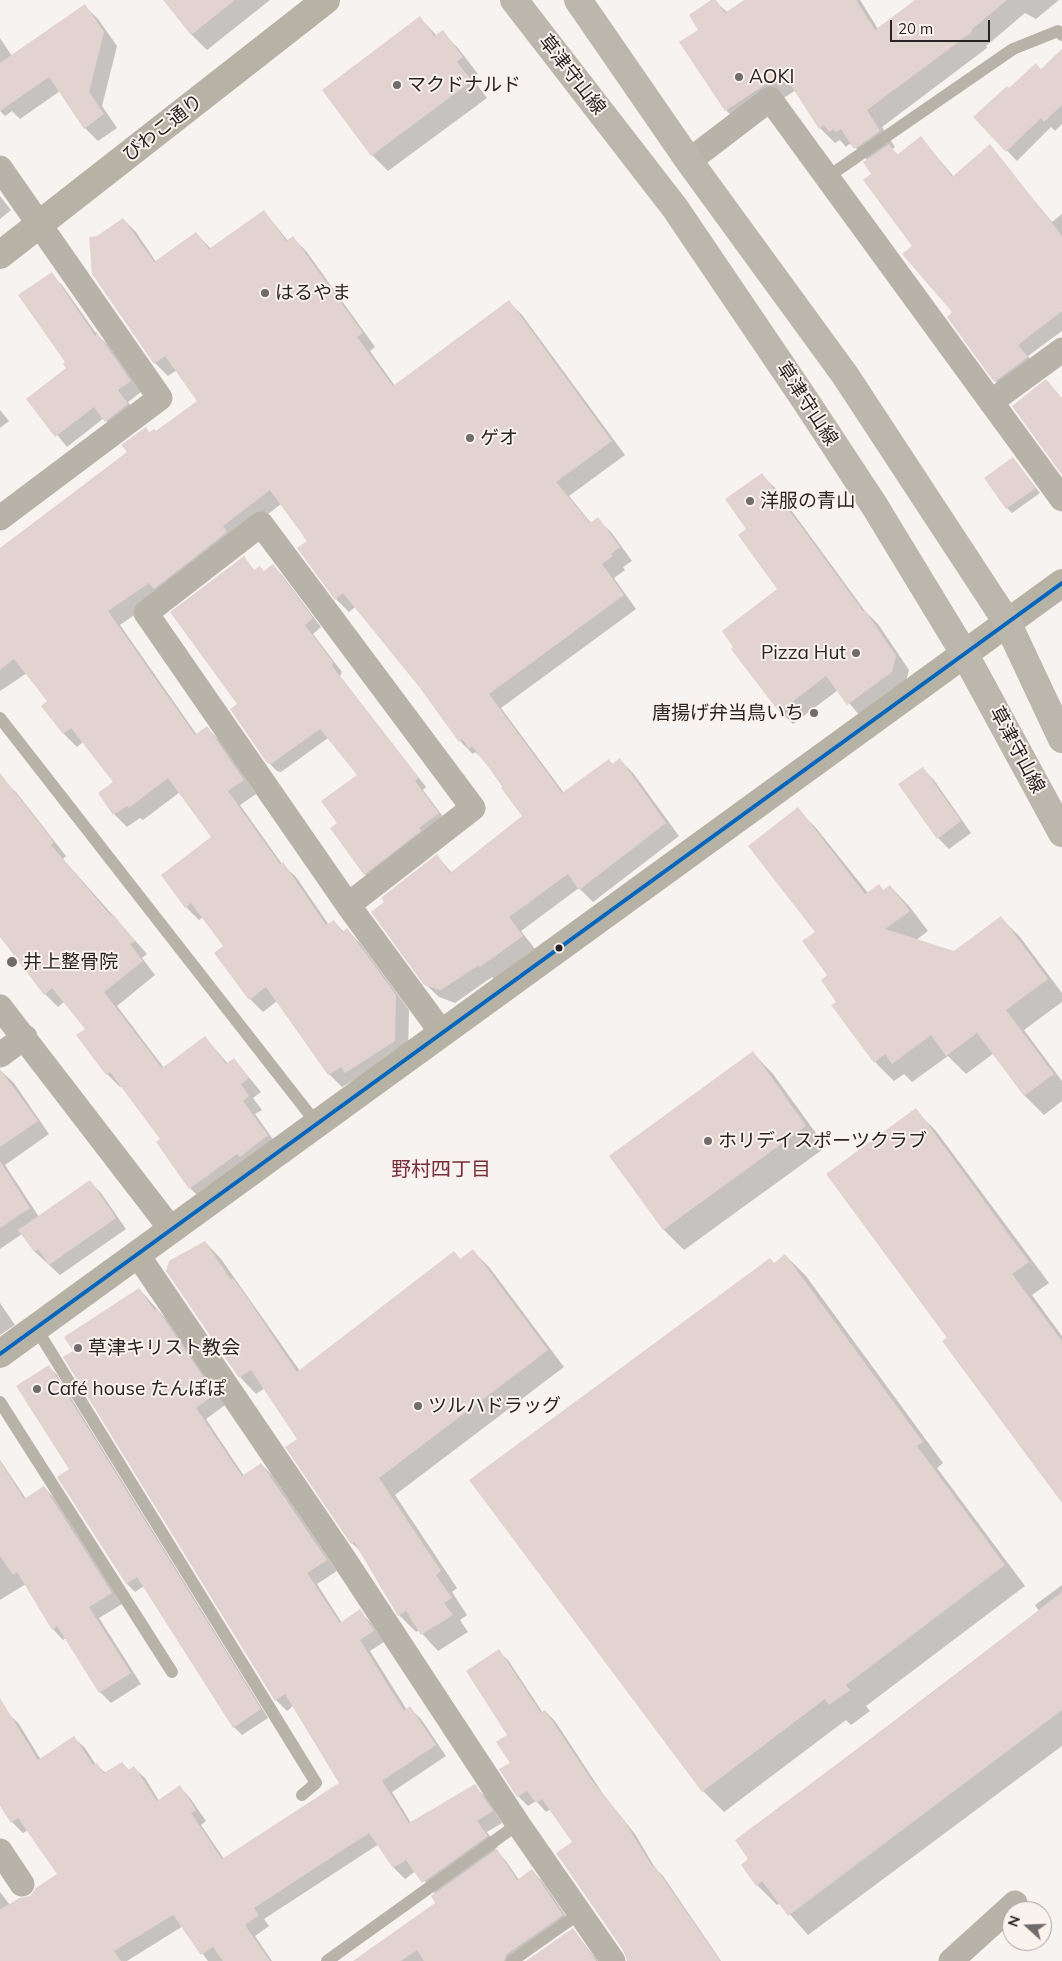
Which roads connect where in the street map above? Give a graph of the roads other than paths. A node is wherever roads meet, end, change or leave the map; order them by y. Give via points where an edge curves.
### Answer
1 (326, 0) edge
2 (514, 0) edge
3 (578, 0) edge
4 (1062, 35) edge
5 (689, 161) junction
6 (0, 168) edge
7 (826, 178) junction
8 (40, 225) junction
9 (0, 255) edge
10 (1062, 350) edge
11 (991, 402) junction
12 (1062, 499) edge
13 (0, 518) edge
14 (1062, 583) edge
15 (1007, 622) junction
16 (964, 653) junction
17 (0, 718) edge
18 (1062, 739) edge
19 (1062, 833) edge
20 (348, 905) junction
21 (0, 1007) edge
22 (442, 1033) junction
23 (25, 1037) junction
24 (0, 1055) edge
25 (317, 1124) junction
26 (171, 1229) junction
27 (137, 1254) junction
28 (36, 1328) junction
29 (0, 1354) edge
30 (0, 1402) edge
31 (172, 1672) dead end
32 (302, 1794) dead end
33 (518, 1824) junction
34 (0, 1851) edge
35 (22, 1884) dead end
36 (580, 1913) junction
37 (1002, 1915) edge
38 (327, 1961) edge
39 (512, 1961) edge
40 (613, 1961) edge
41 (951, 1961) edge

1 - 8 main road, びわこ通り
2 - 16 main road, 草津守山線 via 681,216 874,505
3 - 5 main road
4 - 7 lane via 1058,31 1013,49
5 - 7 street via 770,99
5 - 15 main road via 845,375
6 - 8 street
7 - 11 street
8 - 9 main road, びわこ通り
8 - 13 street via 160,398
10 - 11 street
11 - 12 street
14 - 15 main road
15 - 16 main road
15 - 18 main road
16 - 19 main road, 草津守山線
16 - 22 main road
17 - 25 lane
20 - 20 street via 146,613 261,524 473,808
20 - 22 street
21 - 23 street
22 - 25 main road
23 - 24 street
23 - 26 street
25 - 26 main road
26 - 27 main road
27 - 28 main road
27 - 33 street via 342,1556
28 - 29 main road
28 - 32 lane via 316,1783
30 - 31 lane
33 - 36 street
33 - 38 lane
34 - 35 street
36 - 39 lane
36 - 40 street
37 - 41 street

